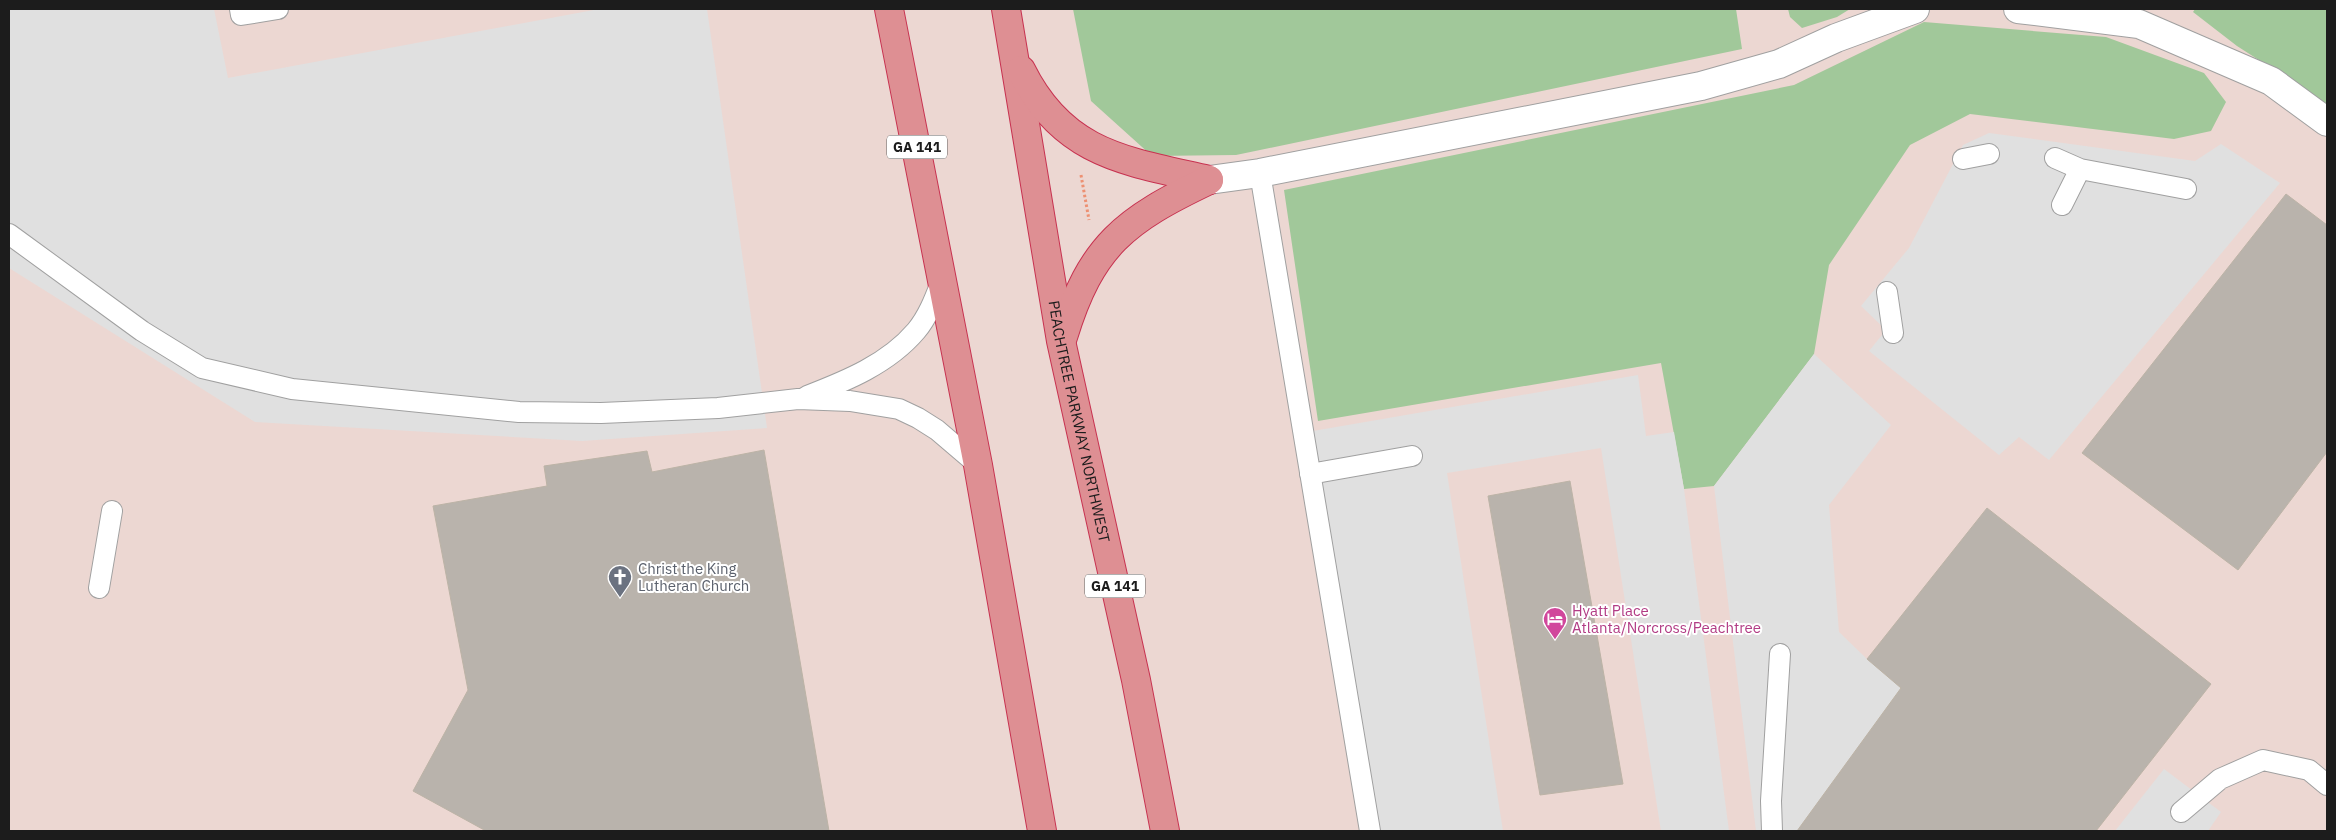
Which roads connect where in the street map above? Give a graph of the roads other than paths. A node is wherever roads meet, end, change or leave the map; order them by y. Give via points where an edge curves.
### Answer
1 (240, 9) edge
2 (278, 9) edge
3 (1006, 9) edge
4 (1915, 9) edge
5 (2018, 9) edge
6 (889, 11) edge
7 (1014, 55) junction
8 (2327, 122) edge
9 (1989, 154) dead end
10 (2055, 158) dead end
11 (1963, 160) dead end
12 (2080, 169) junction
13 (1260, 173) junction
14 (1209, 180) junction
15 (2186, 189) dead end
16 (2062, 205) dead end
17 (9, 234) edge
18 (943, 279) junction
19 (1887, 292) dead end
20 (1893, 333) dead end
21 (1062, 341) junction
22 (798, 399) junction
23 (1412, 456) dead end
24 (978, 465) junction
25 (1310, 474) junction
26 (112, 510) dead end
27 (99, 588) dead end
28 (1780, 654) dead end
29 (2327, 785) edge
30 (2181, 812) dead end
31 (1042, 831) edge
32 (1165, 831) edge
33 (1370, 831) edge
34 (1772, 831) edge

1 - 2 lane via 241,15
3 - 7 highway, PEACHTREE PARKWAY NORTHWEST / GA 141
4 - 13 street via 1836,38 1779,64 1702,86
5 - 8 street via 2139,24 2271,82
6 - 18 highway, GA 141
7 - 14 highway via 1032,91 1073,136 1111,156
7 - 21 highway, PEACHTREE PARKWAY NORTHWEST / GA 141
9 - 11 lane
10 - 12 lane
12 - 15 lane
12 - 16 lane
13 - 14 street
13 - 25 lane
14 - 21 highway via 1162,202 1117,236 1083,282
17 - 22 lane via 142,331 202,368 292,389 519,412 601,413 718,408
18 - 22 lane via 917,331 897,351 847,380
18 - 24 highway, GA 141
19 - 20 lane
21 - 32 highway, PEACHTREE PARKWAY NORTHWEST / GA 141 via 1136,680
22 - 24 lane via 850,401 899,409 937,430
23 - 25 lane
24 - 31 highway, GA 141
25 - 33 lane
26 - 27 lane
28 - 34 lane
29 - 30 lane via 2310,770 2263,760 2220,779

